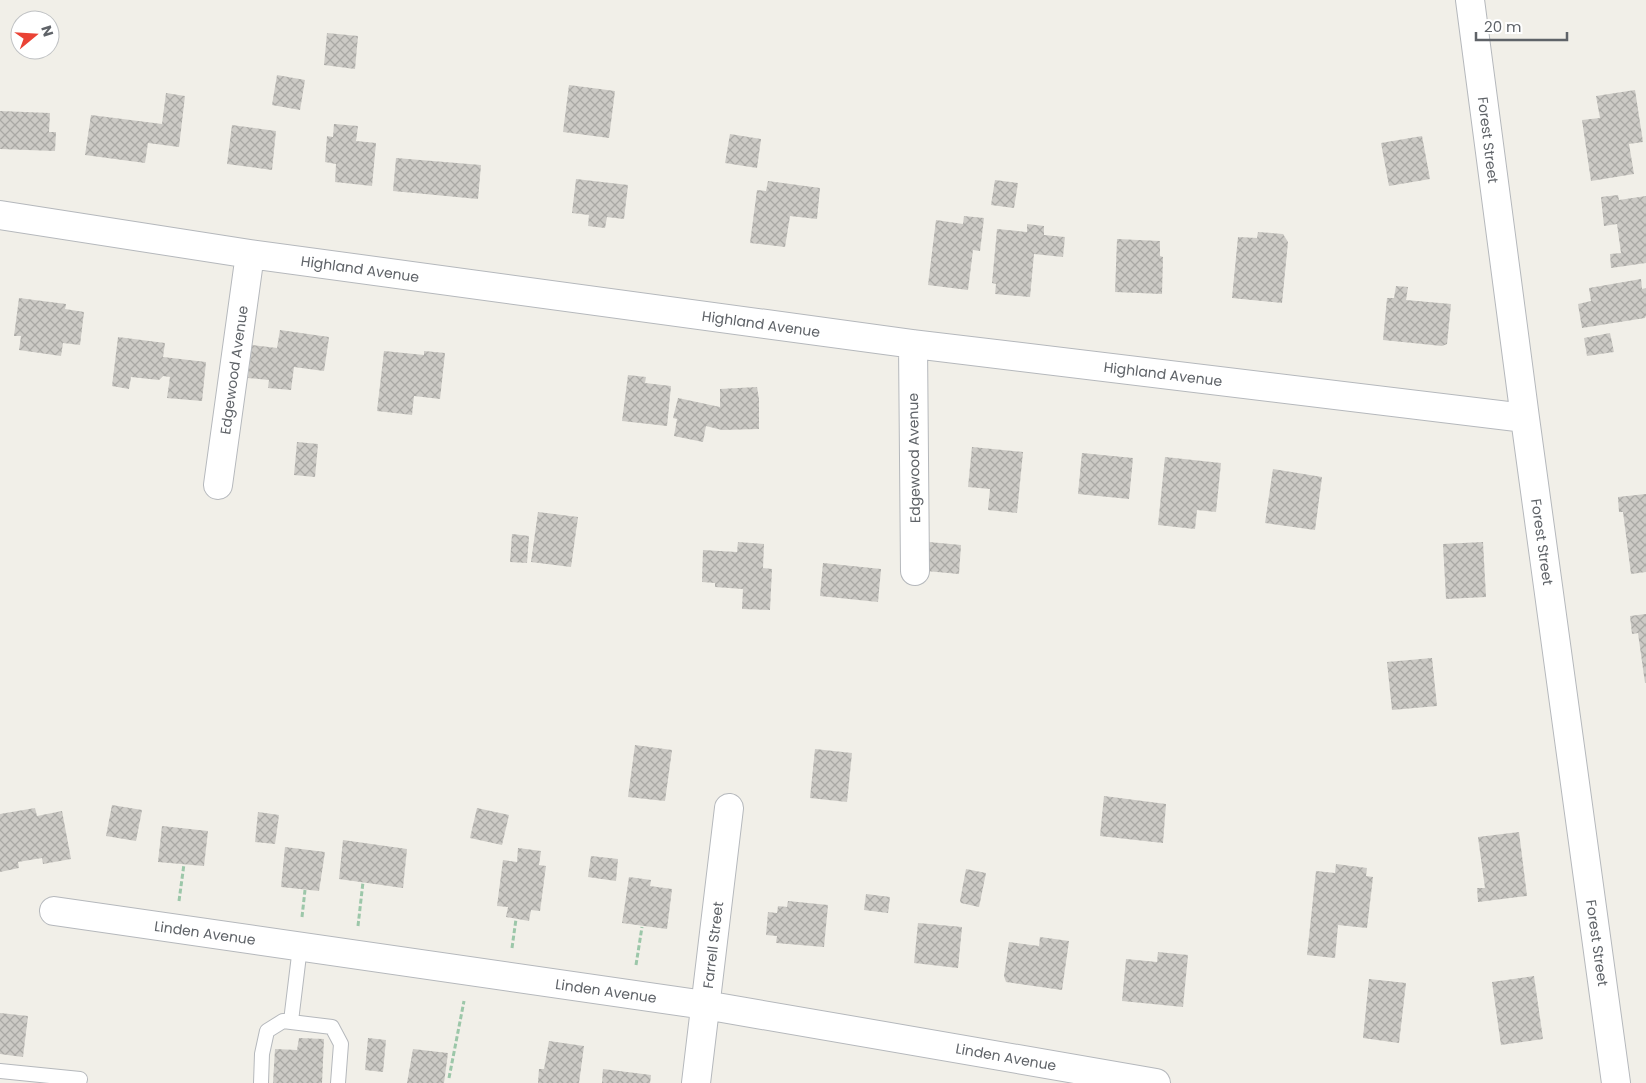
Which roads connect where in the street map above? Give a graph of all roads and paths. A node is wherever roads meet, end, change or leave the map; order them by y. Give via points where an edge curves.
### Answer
1 (1470, 0) edge
2 (0, 215) edge
3 (250, 254) junction
4 (913, 344) junction
5 (1525, 418) junction
6 (218, 485) dead end
7 (915, 571) dead end
8 (729, 808) dead end
9 (184, 864) dead end
10 (363, 882) dead end
11 (54, 912) dead end
12 (642, 926) dead end
13 (176, 929) junction
14 (300, 947) junction
15 (354, 955) junction
16 (470, 971) junction
17 (632, 994) junction
18 (705, 1005) junction
19 (291, 1021) junction
20 (0, 1070) edge
21 (449, 1078) dead end
22 (79, 1083) edge
23 (261, 1083) edge
24 (338, 1083) edge
25 (696, 1083) edge
26 (1156, 1083) edge
27 (1616, 1083) edge

1 - 5 street, Forest Street
2 - 3 street, Highland Avenue
3 - 4 street, Highland Avenue
3 - 6 street, Edgewood Avenue
4 - 5 street, Highland Avenue
4 - 7 street, Edgewood Avenue
5 - 27 street, Forest Street
8 - 18 street, Farrell Street
9 - 13 path
10 - 15 path
11 - 13 street, Linden Avenue
12 - 17 path
13 - 14 street, Linden Avenue
14 - 15 street, Linden Avenue
14 - 19 lane
15 - 16 street, Linden Avenue
16 - 17 street, Linden Avenue
16 - 21 path
17 - 18 street, Linden Avenue
18 - 25 street, Farrell Street
18 - 26 street, Linden Avenue
19 - 23 lane via 283,1021 267,1031
19 - 24 lane via 332,1027 341,1044
20 - 22 lane via 80,1079

